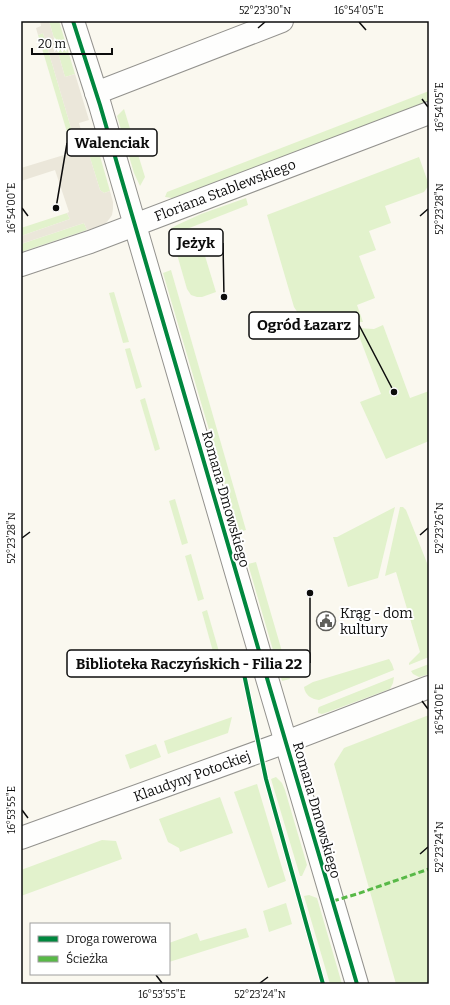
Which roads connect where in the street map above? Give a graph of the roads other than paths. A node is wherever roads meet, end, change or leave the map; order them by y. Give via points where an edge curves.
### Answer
1 (73, 21) edge
2 (282, 21) edge
3 (96, 93) junction
4 (429, 113) edge
5 (134, 226) junction
6 (21, 265) edge
7 (429, 687) edge
8 (286, 742) junction
9 (21, 838) edge
10 (357, 984) edge

1 - 3 street, Romana Dmowskiego
2 - 3 street
3 - 5 street, Romana Dmowskiego
4 - 5 street, Floriana Stablewskiego
5 - 6 street, Floriana Stablewskiego
5 - 8 street, Romana Dmowskiego
7 - 8 street, Klaudyny Potockiej
8 - 9 street, Klaudyny Potockiej
8 - 10 street, Romana Dmowskiego

